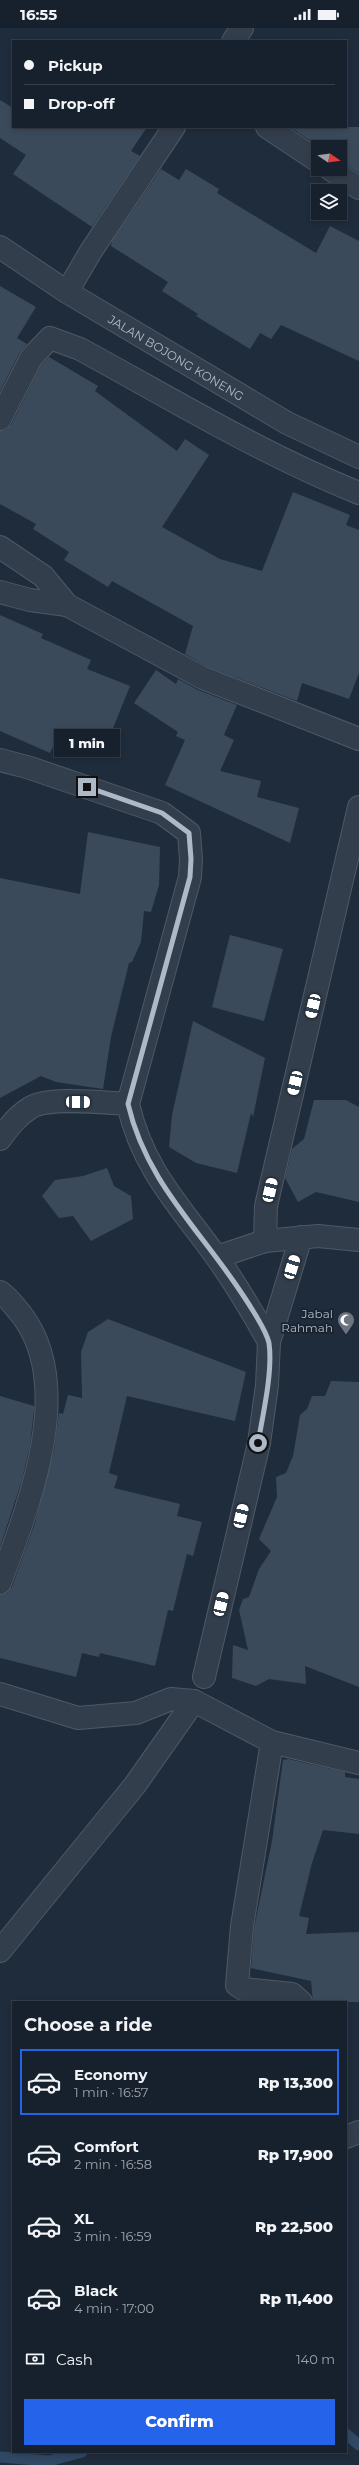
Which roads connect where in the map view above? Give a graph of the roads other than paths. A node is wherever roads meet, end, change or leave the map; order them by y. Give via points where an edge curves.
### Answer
1 (242, 28) edge
2 (234, 40) edge
3 (173, 128) edge
4 (269, 128) edge
5 (311, 156) edge
6 (341, 176) edge
7 (359, 188) edge
8 (0, 247) edge
9 (67, 292) junction
10 (0, 419) edge
11 (359, 457) edge
12 (359, 494) edge
13 (0, 547) edge
14 (0, 592) edge
15 (67, 605) junction
16 (359, 739) edge
17 (0, 760) edge
18 (359, 807) edge
19 (128, 1104) junction
20 (0, 1139) edge
21 (301, 1237) junction
22 (359, 1240) edge
23 (265, 1241) junction
24 (216, 1257) junction
25 (0, 1292) edge
26 (269, 1342) junction
27 (0, 1583) edge
28 (204, 1677) dead end
29 (0, 1694) edge
30 (194, 1701) junction
31 (272, 1742) junction
32 (359, 1763) edge
33 (0, 1950) edge
34 (300, 2001) edge
35 (359, 2132) edge
36 (347, 2137) edge

1 - 2 street
3 - 9 street via 91,251
4 - 5 street
6 - 7 street
8 - 9 street, JALAN BOJONG KONENG
9 - 11 street, JALAN BOJONG KONENG via 287,423
10 - 12 street via 31,358 50,338 80,349 271,453
13 - 15 street via 43,576
14 - 15 street via 30,600
15 - 16 street via 203,678
17 - 19 street via 162,813 189,833 190,877
18 - 23 street via 266,1206
19 - 20 street via 56,1102 31,1107 13,1122
19 - 24 street via 134,1131 156,1176
21 - 22 street
21 - 23 street
21 - 26 street
23 - 24 street
24 - 26 street via 246,1300
25 - 27 street via 30,1326 45,1367 47,1419 26,1514
26 - 28 street via 267,1385 258,1443
29 - 30 street via 78,1718 136,1713 171,1699
30 - 31 street
30 - 33 street via 134,1785
31 - 32 street
31 - 34 street via 242,1926 237,1985 243,1989 292,1994
35 - 36 street

